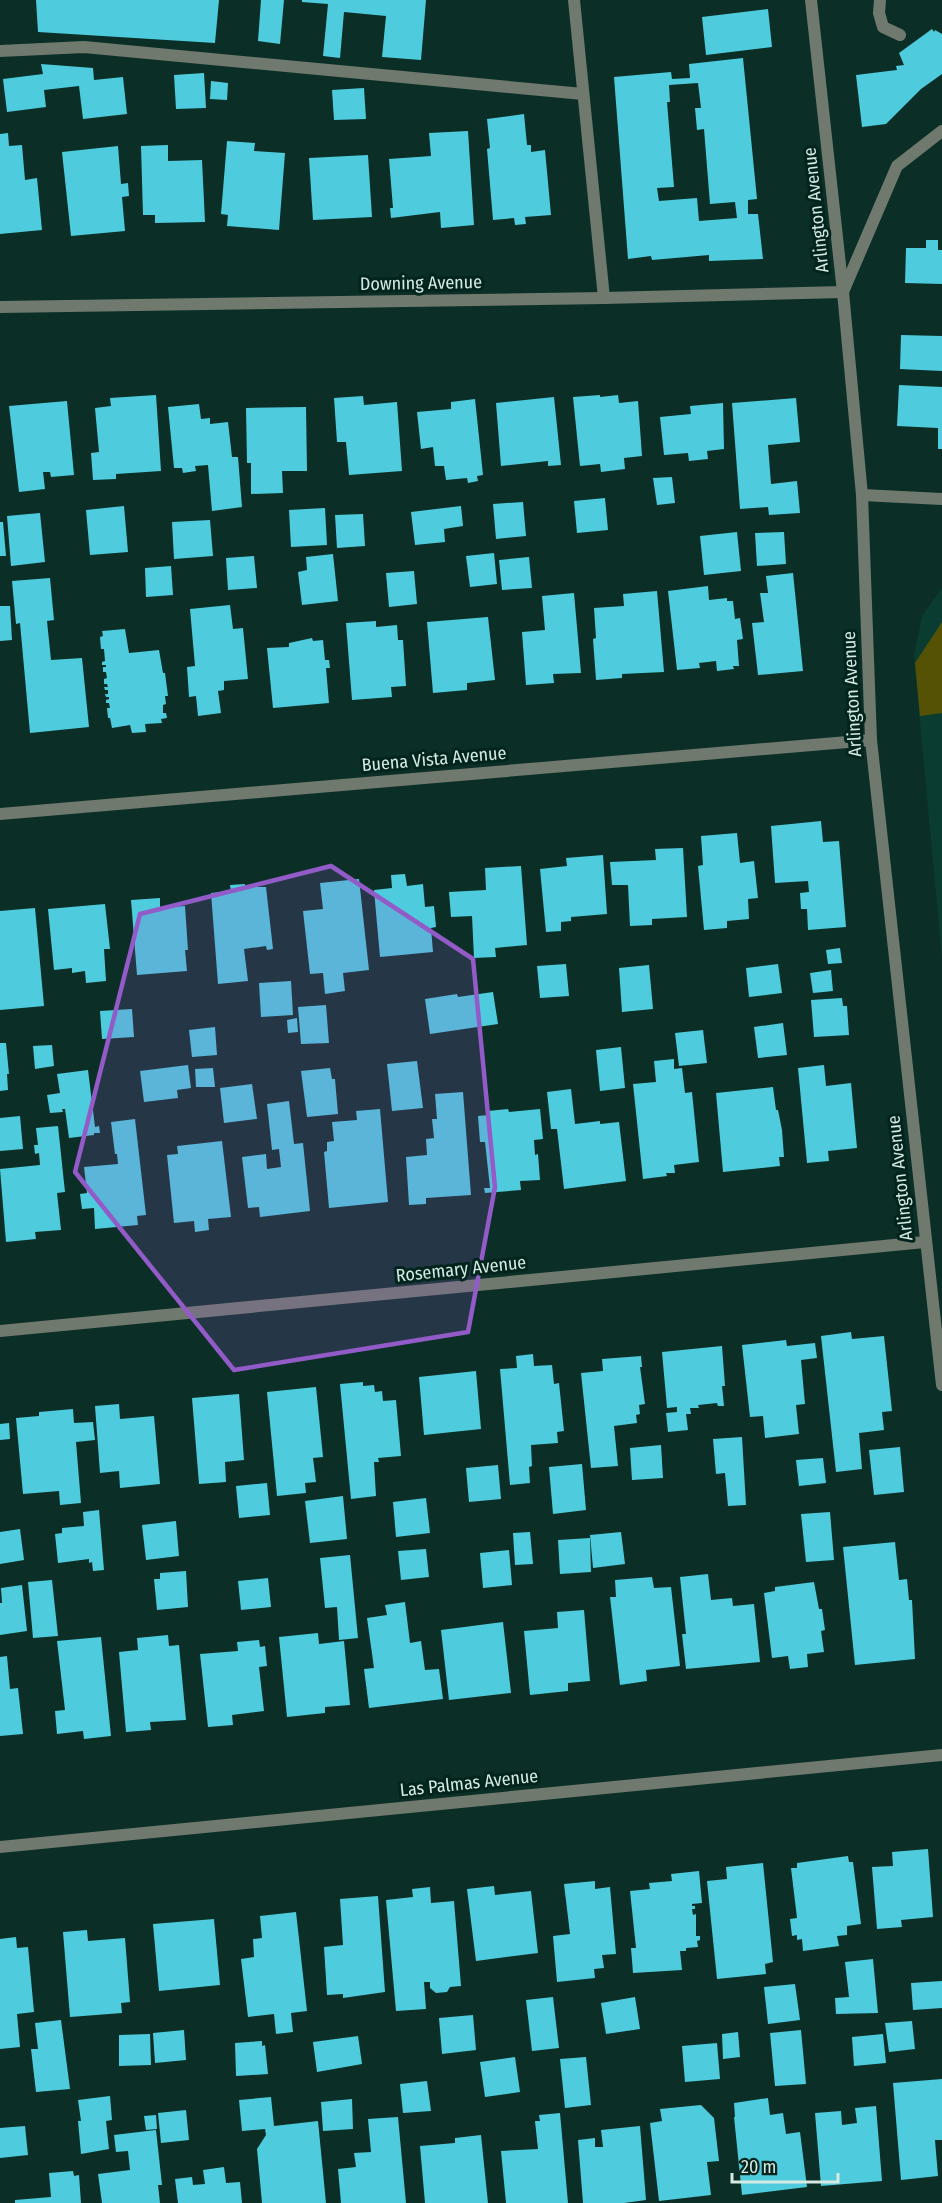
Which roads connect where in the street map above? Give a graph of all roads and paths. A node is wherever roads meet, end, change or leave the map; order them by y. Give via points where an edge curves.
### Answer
1 (574, 0) edge
2 (811, 0) edge
3 (880, 0) edge
4 (900, 35) dead end
5 (0, 51) edge
6 (583, 94) junction
7 (942, 131) edge
8 (843, 292) junction
9 (604, 298) junction
10 (0, 307) edge
11 (862, 495) junction
12 (942, 499) edge
13 (871, 740) junction
14 (0, 814) edge
15 (925, 1242) junction
16 (0, 1331) edge
17 (942, 1385) edge
18 (942, 1755) edge
19 (0, 1847) edge

1 - 6 street
2 - 8 street, Arlington Avenue
3 - 4 street via 883,27
5 - 6 street via 84,47
6 - 9 street
7 - 8 street via 897,166
8 - 9 street, Downing Avenue
8 - 11 street, Arlington Avenue
9 - 10 street, Downing Avenue
11 - 12 street
11 - 13 street, Arlington Avenue
13 - 14 street, Buena Vista Avenue
13 - 15 street, Arlington Avenue
15 - 16 street, Rosemary Avenue
15 - 17 street, Arlington Avenue
18 - 19 street, Las Palmas Avenue

